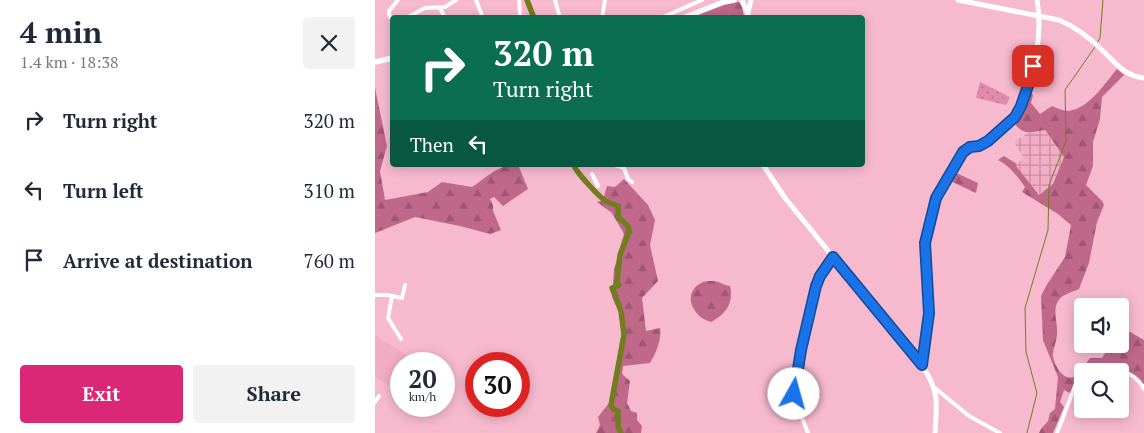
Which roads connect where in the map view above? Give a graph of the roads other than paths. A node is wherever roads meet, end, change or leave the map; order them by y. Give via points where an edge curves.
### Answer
1 (398, 0) edge
2 (456, 0) edge
3 (476, 0) edge
4 (519, 0) edge
5 (555, 0) edge
6 (605, 0) edge
7 (702, 0) edge
8 (734, 0) edge
9 (742, 0) edge
10 (751, 0) edge
11 (959, 0) edge
12 (1037, 0) edge
13 (725, 1) edge
14 (440, 8) junction
15 (412, 15) edge
16 (444, 15) edge
17 (480, 15) edge
18 (520, 15) edge
19 (559, 15) edge
20 (602, 15) edge
21 (668, 15) edge
22 (690, 15) edge
23 (747, 15) edge
24 (747, 15) edge
25 (390, 16) edge
26 (1040, 16) junction
27 (390, 59) edge
28 (375, 62) edge
29 (1144, 78) edge
30 (621, 167) edge
31 (764, 167) edge
32 (592, 174) dead end
33 (632, 182) dead end
34 (598, 186) dead end
35 (833, 257) junction
36 (405, 285) dead end
37 (375, 295) edge
38 (392, 296) junction
39 (401, 339) dead end
40 (922, 365) junction
41 (1129, 375) edge
42 (935, 388) junction
43 (1074, 388) edge
44 (1144, 389) edge
45 (379, 396) dead end
46 (375, 402) edge
47 (808, 433) edge
48 (935, 433) edge
49 (999, 433) edge
50 (1057, 433) edge

1 - 25 street via 389,11
2 - 14 street
3 - 17 street
4 - 18 street
5 - 19 street
6 - 20 street
7 - 21 street
8 - 13 highway
9 - 23 main road
10 - 24 main road
11 - 26 main road
12 - 26 main road
13 - 22 highway
14 - 15 street via 425,8
14 - 16 street
26 - 29 main road via 1073,26 1122,71
26 - 40 main road via 1030,80 1015,117 988,141 963,152 936,198 925,243 929,313
27 - 28 highway
30 - 33 street
31 - 35 main road
32 - 34 street
35 - 40 main road
35 - 47 street via 818,280 797,369 794,394
36 - 38 street via 402,298
37 - 38 street
38 - 39 street via 388,318
40 - 42 main road
41 - 44 street
42 - 48 main road
42 - 49 street via 969,416
43 - 50 street
45 - 46 street

